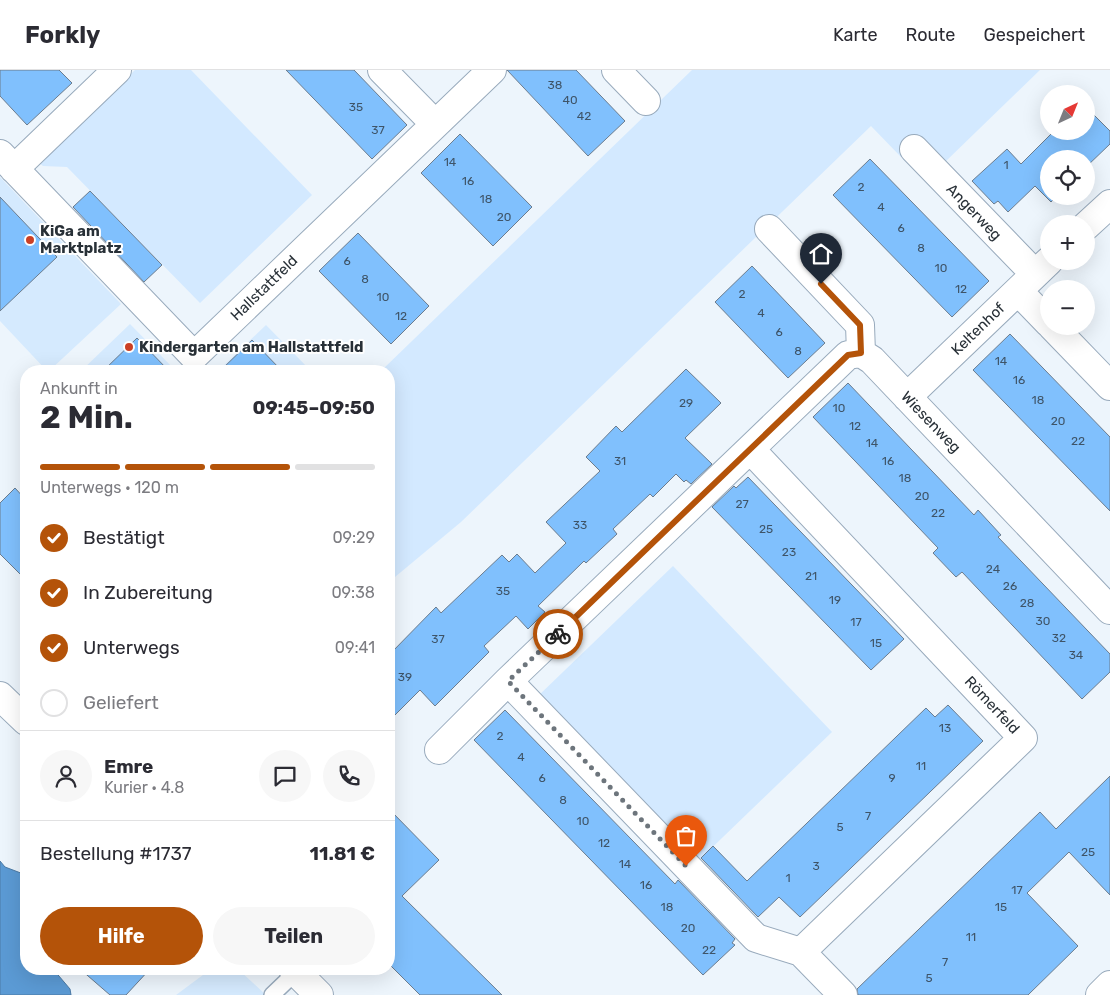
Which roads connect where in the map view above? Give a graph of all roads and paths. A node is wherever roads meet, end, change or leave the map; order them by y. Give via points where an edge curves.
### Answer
1 (117, 70) edge
2 (382, 70) edge
3 (492, 70) edge
4 (616, 70) edge
5 (646, 101) dead end
6 (435, 124) junction
7 (914, 149) dead end
8 (7, 162) edge
9 (1110, 204) edge
10 (1095, 218) edge
11 (769, 229) dead end
12 (1034, 275) edge
13 (1040, 294) edge
14 (1061, 335) edge
15 (861, 353) junction
16 (1110, 386) edge
17 (907, 397) junction
18 (750, 449) junction
19 (1110, 610) edge
20 (508, 681) junction
21 (0, 696) edge
22 (20, 715) edge
23 (439, 750) dead end
24 (801, 952) junction
25 (290, 975) edge
26 (299, 975) edge
27 (1110, 985) edge
28 (272, 995) edge
29 (319, 995) edge
30 (843, 995) edge
31 (1100, 995) edge

1 - 8 street, Hallstattfeld
2 - 6 street
3 - 6 street, Hallstattfeld
4 - 5 street
6 - 8 street, Hallstattfeld via 194,356
7 - 12 street, Angerweg
9 - 10 street
11 - 15 street via 860,325
12 - 13 street, Angerweg
12 - 17 street, Keltenhof
14 - 16 street
15 - 17 street, Wiesenweg via 872,360
15 - 18 street via 848,355
17 - 19 street, Wiesenweg
18 - 20 street
18 - 24 street, Römerfeld via 1023,738
20 - 23 street
20 - 24 street via 756,938
21 - 22 street
24 - 30 street
25 - 28 lane
26 - 29 street
27 - 31 street

